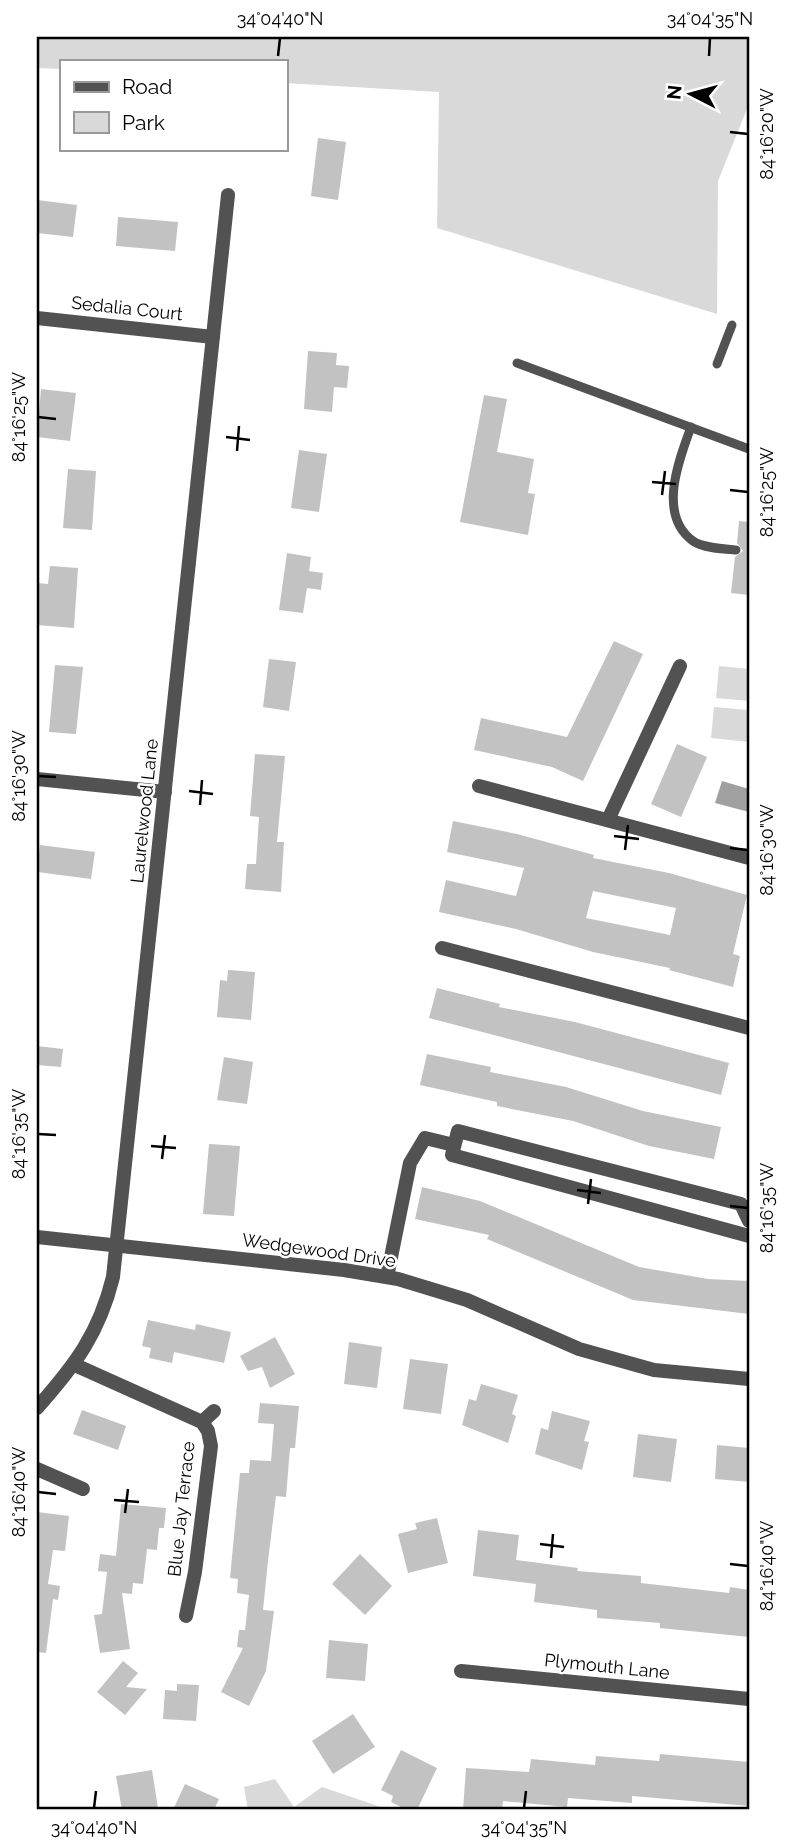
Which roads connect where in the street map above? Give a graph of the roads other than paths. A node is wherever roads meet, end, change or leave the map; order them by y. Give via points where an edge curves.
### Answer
1 (228, 195) dead end
2 (37, 318) edge
3 (732, 325) dead end
4 (213, 337) junction
5 (517, 363) dead end
6 (717, 364) dead end
7 (691, 427) junction
8 (749, 449) edge
9 (736, 550) dead end
10 (680, 666) dead end
11 (37, 779) edge
12 (479, 786) dead end
13 (165, 792) junction
14 (608, 820) junction
15 (749, 858) edge
16 (442, 948) dead end
17 (749, 1028) edge
18 (454, 1145) junction
19 (749, 1221) edge
20 (749, 1236) edge
21 (37, 1237) edge
22 (116, 1246) junction
23 (387, 1277) junction
24 (75, 1365) junction
25 (749, 1378) edge
26 (37, 1408) edge
27 (214, 1411) dead end
28 (202, 1422) junction
29 (37, 1469) edge
30 (83, 1489) dead end
31 (186, 1616) dead end
32 (461, 1671) dead end
33 (749, 1699) edge

1 - 4 street, Laurelwood Lane
2 - 4 street, Sedalia Court
3 - 6 lane
4 - 13 street, Laurelwood Lane
5 - 7 lane
7 - 8 lane
7 - 9 lane via 674,472 673,496 680,526 694,542
10 - 14 street
11 - 13 street
12 - 14 street
13 - 22 street, Laurelwood Lane
14 - 15 street
16 - 17 street
18 - 19 street via 458,1131 646,1179 741,1204
18 - 20 street via 452,1155
18 - 23 street via 425,1138 410,1163
21 - 22 street, Wedgewood Drive
22 - 23 street, Wedgewood Drive
22 - 24 street, Laurelwood Lane via 105,1308
23 - 25 street, Wedgewood Drive via 467,1300 579,1349 654,1370
24 - 26 street, Laurelwood Lane
24 - 28 street, Blue Jay Terrace
27 - 28 street
28 - 31 street, Blue Jay Terrace via 211,1446
29 - 30 street
32 - 33 street, Plymouth Lane

